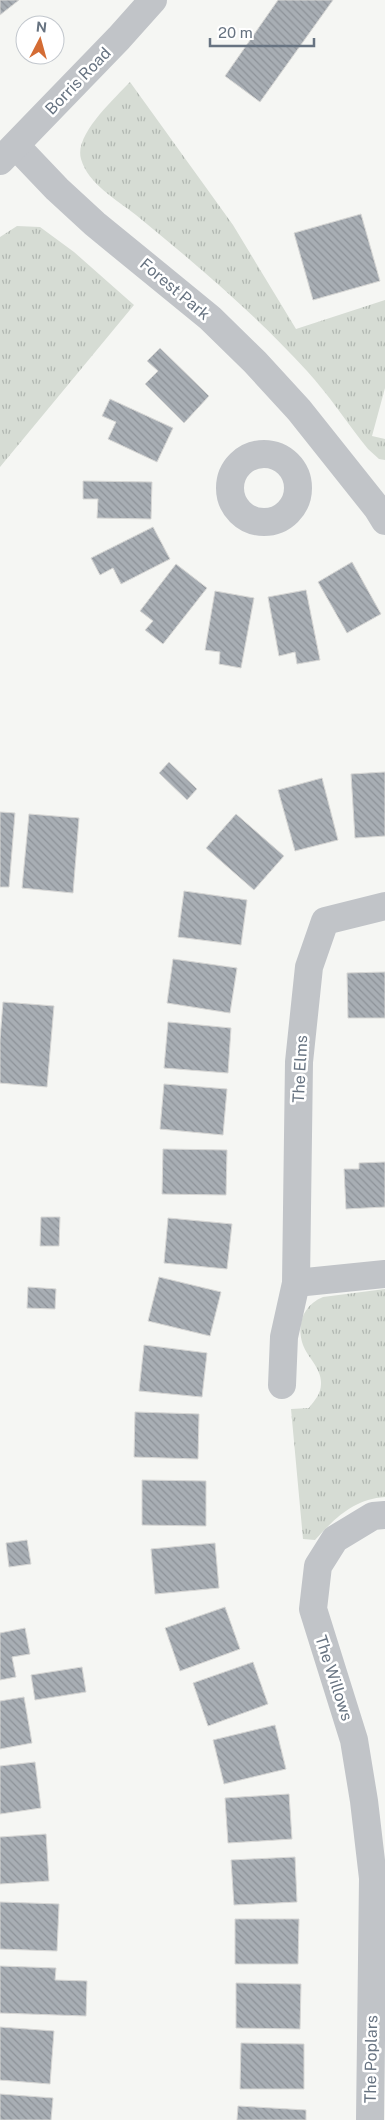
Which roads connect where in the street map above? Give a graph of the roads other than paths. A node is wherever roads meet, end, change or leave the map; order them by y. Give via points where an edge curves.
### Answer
1 (153, 0) edge
2 (8, 153) edge
3 (324, 443) junction
4 (292, 469) dead end
5 (382, 510) edge
6 (385, 906) edge
7 (385, 1274) edge
8 (296, 1283) junction
9 (282, 1386) dead end
10 (385, 1514) edge
11 (379, 1878) edge
12 (370, 2120) edge

1 - 2 street, Borris Road
2 - 3 street, Forest Park via 210,318 299,410
3 - 4 street
3 - 5 street, Forest Park
6 - 8 street, The Elms via 325,921 309,966 299,1062
7 - 8 street
8 - 9 street, The Elms via 284,1337
10 - 11 street, The Willows via 373,1516 335,1539 318,1566 313,1610 354,1740
11 - 12 street, The Poplars

